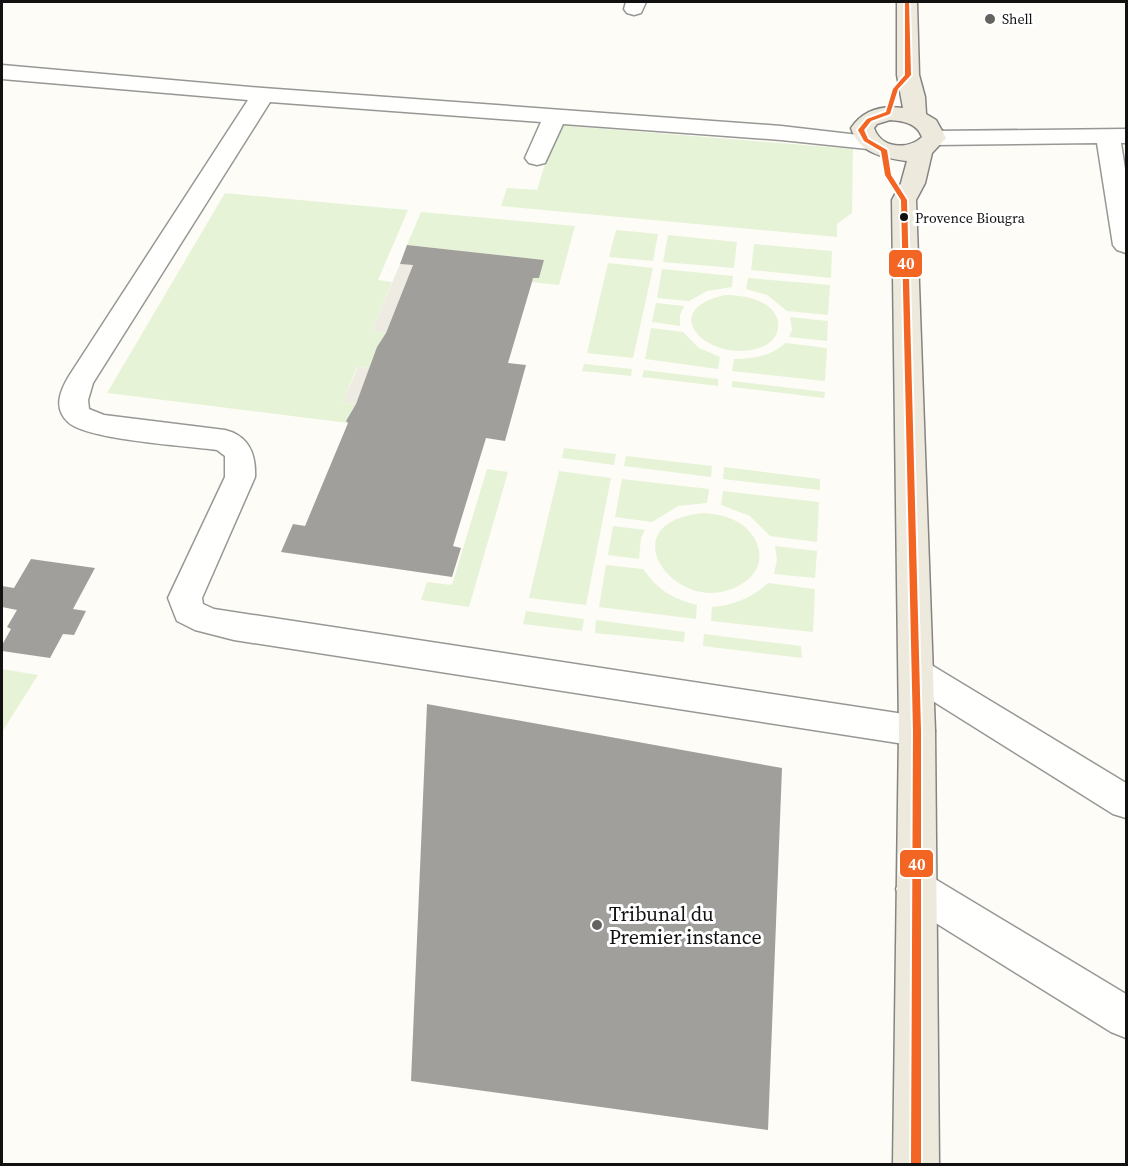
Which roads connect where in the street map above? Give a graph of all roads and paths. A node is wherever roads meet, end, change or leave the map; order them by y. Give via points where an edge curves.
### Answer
1 (907, 2) edge
2 (2, 72) edge
3 (908, 75) junction
4 (263, 95) junction
5 (888, 113) junction
6 (554, 118) junction
7 (924, 132) junction
8 (1117, 136) edge
9 (871, 140) junction
10 (537, 158) dead end
11 (904, 200) junction
12 (1126, 245) edge
13 (916, 673) junction
14 (917, 731) junction
15 (1126, 802) edge
16 (916, 889) junction
17 (1126, 1017) edge
18 (916, 1164) edge

1 - 3 main road
2 - 4 street
3 - 5 main road via 896,89
3 - 7 main road
4 - 6 street
4 - 14 street via 72,398 81,418 102,425 225,440 241,456 240,477 185,598 189,612 234,627
5 - 7 main road
5 - 9 main road via 865,120
6 - 9 street
6 - 10 street
7 - 8 street via 978,139
7 - 9 main road via 897,153
7 - 11 main road via 913,183
8 - 12 street
9 - 11 main road
11 - 13 main road
13 - 14 main road
13 - 15 street
14 - 16 main road
16 - 17 street
16 - 18 main road

